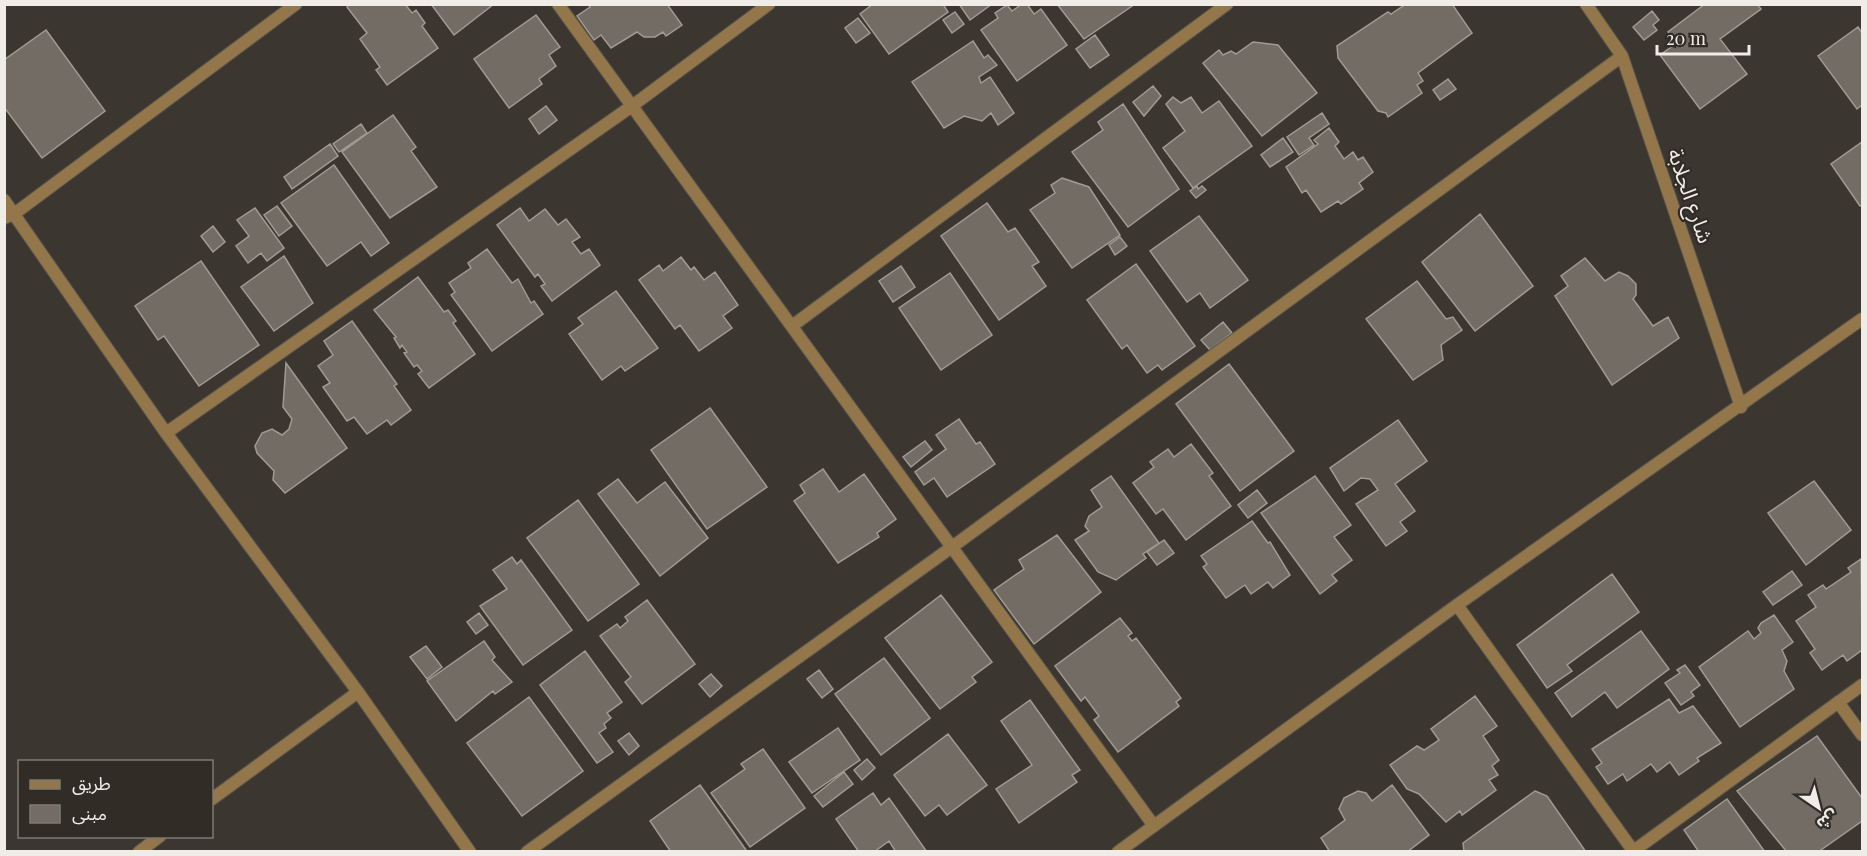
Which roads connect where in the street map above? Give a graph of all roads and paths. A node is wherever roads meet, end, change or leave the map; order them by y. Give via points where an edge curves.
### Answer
1 (296, 4) edge
2 (558, 4) edge
3 (770, 4) edge
4 (1227, 4) edge
5 (1586, 4) edge
6 (1622, 56) junction
7 (632, 106) junction
8 (4, 201) edge
9 (9, 216) edge
10 (1863, 319) edge
11 (792, 326) junction
12 (1741, 407) junction
13 (166, 433) junction
14 (952, 547) junction
15 (1457, 605) junction
16 (1863, 685) edge
17 (358, 692) junction
18 (1838, 702) junction
19 (1863, 735) edge
20 (213, 798) edge
21 (1154, 826) junction
22 (159, 838) edge
23 (1633, 851) edge
24 (139, 852) edge
25 (470, 852) edge
26 (527, 852) edge
27 (1118, 852) edge

1 - 9 street
2 - 7 street
3 - 7 street
4 - 11 street
5 - 6 street, شارع الجلابة
6 - 12 street, شارع الجلابة
6 - 14 street
7 - 11 street
7 - 13 street
8 - 9 street
9 - 13 street
10 - 12 street
11 - 14 street
12 - 15 street
13 - 17 street
14 - 21 street
14 - 26 street
15 - 21 street
15 - 23 street
16 - 18 street
17 - 20 street
17 - 25 street
18 - 19 street
18 - 23 street
21 - 27 street
22 - 24 street

